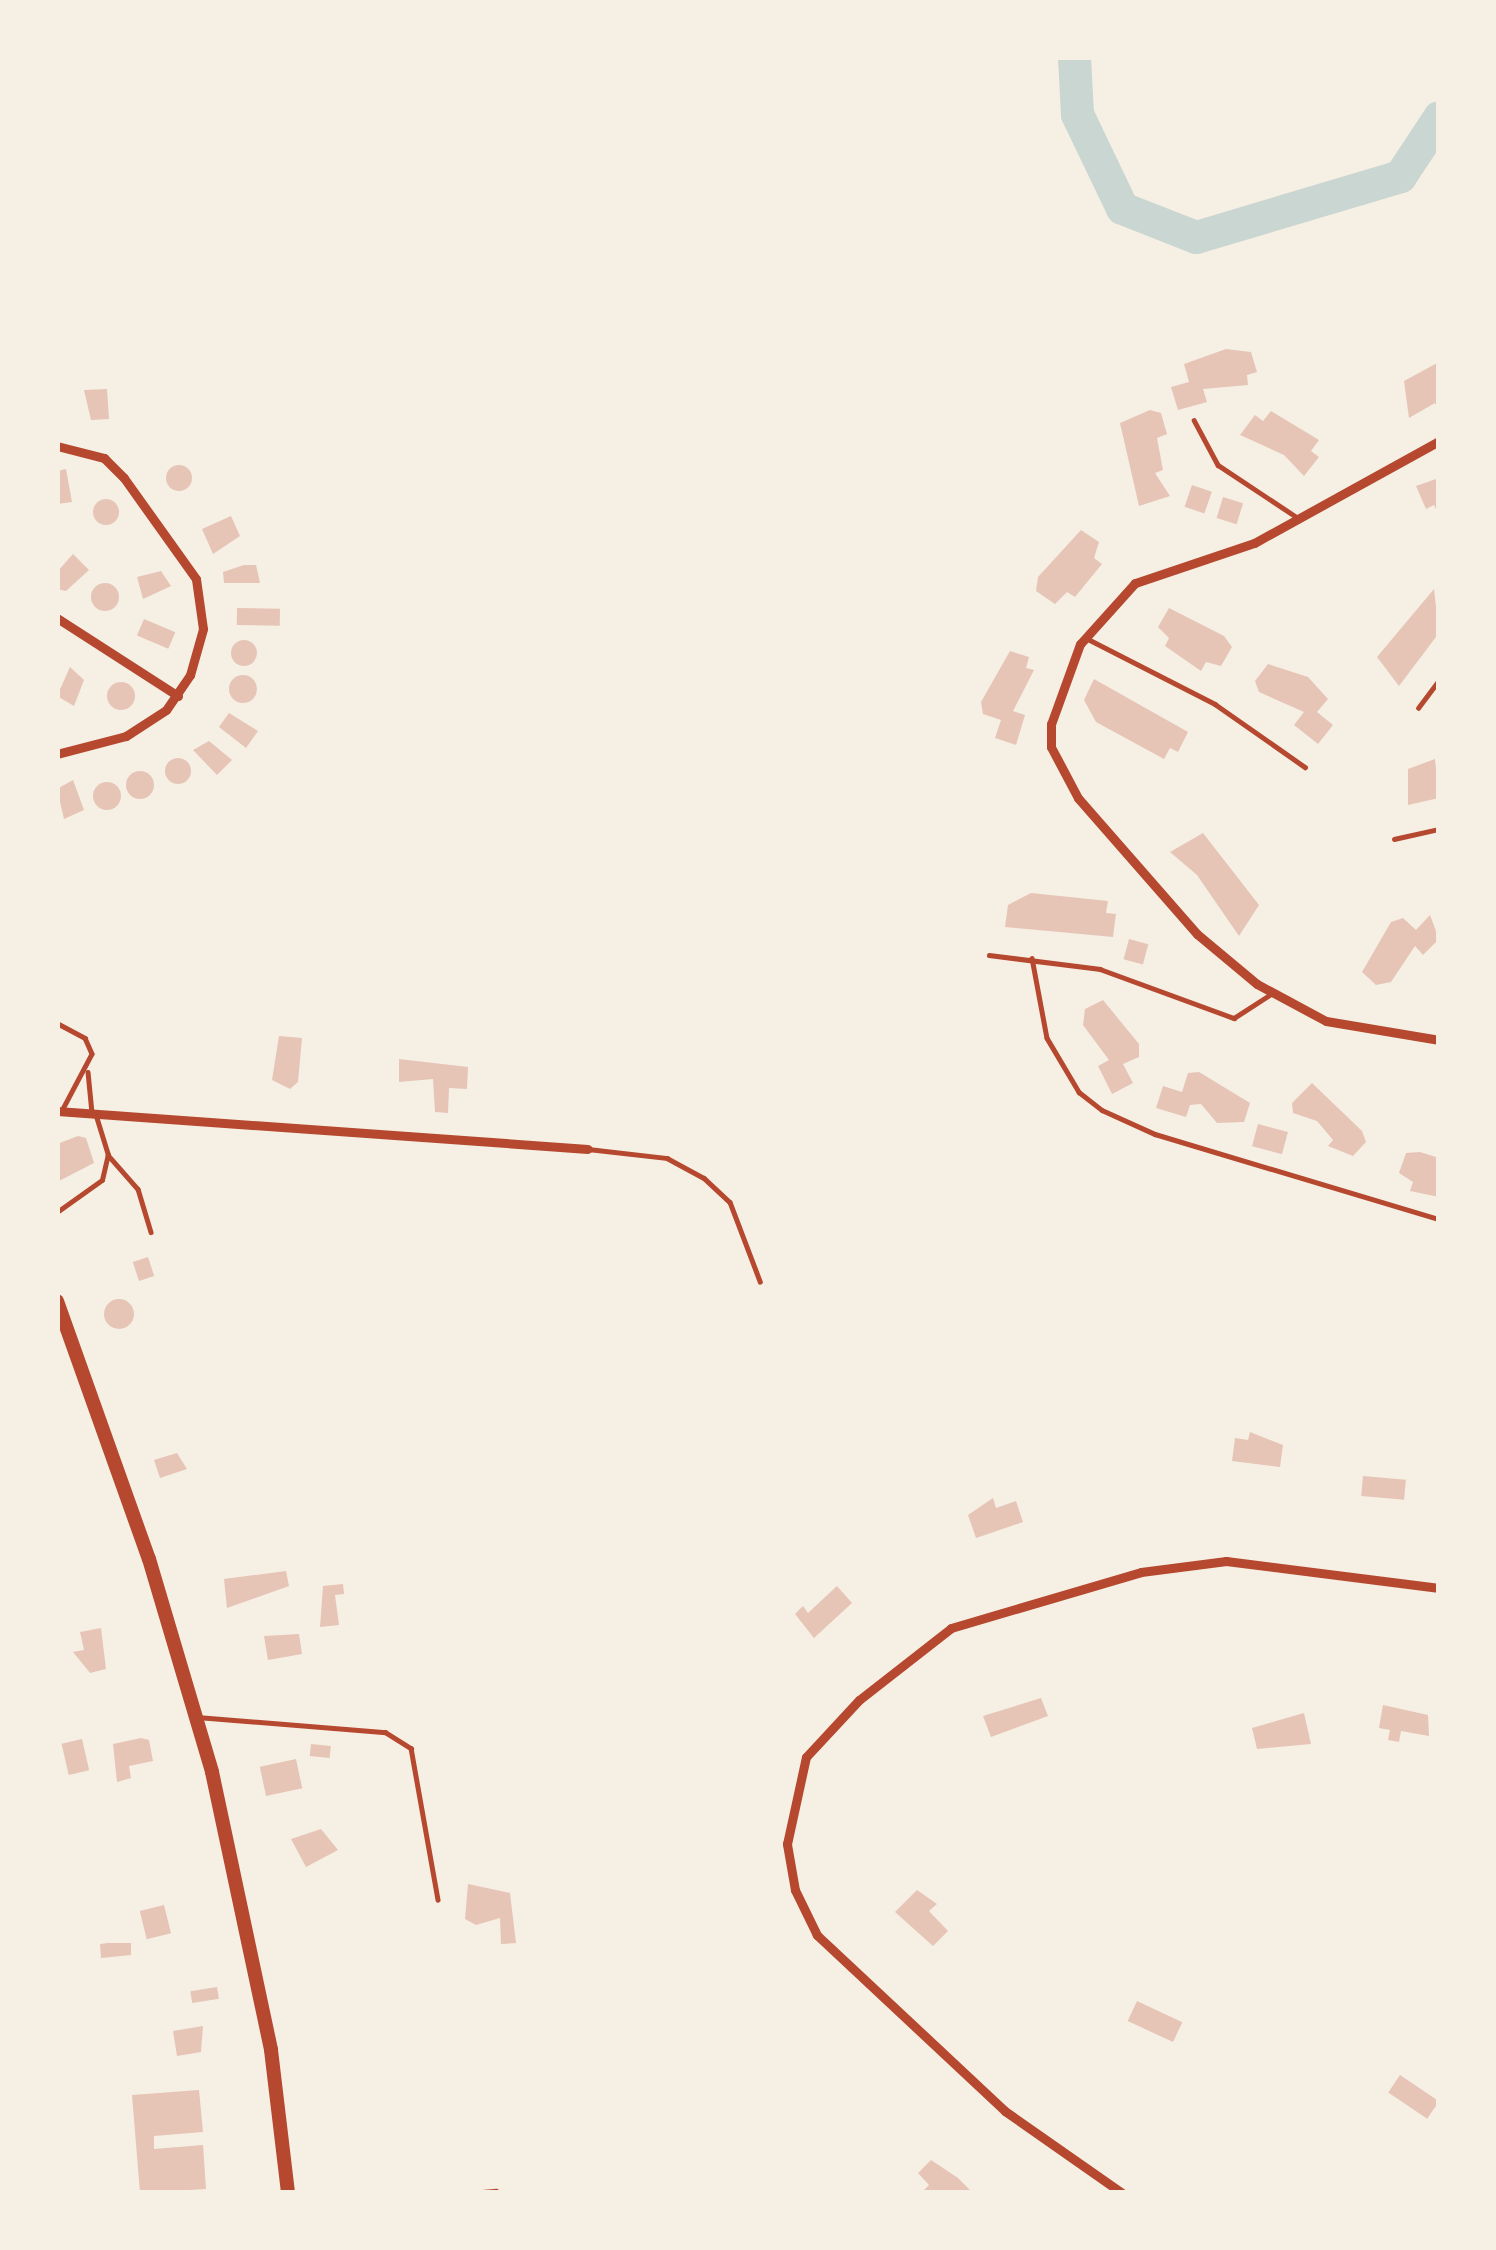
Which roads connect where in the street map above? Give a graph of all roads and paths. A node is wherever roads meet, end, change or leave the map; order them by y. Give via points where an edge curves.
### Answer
1 (1194, 420) dead end
2 (1439, 441) edge
3 (57, 446) edge
4 (1298, 518) junction
5 (57, 617) edge
6 (1085, 637) junction
7 (1439, 680) edge
8 (178, 697) junction
9 (1418, 708) dead end
10 (57, 754) edge
11 (1305, 767) dead end
12 (1439, 829) edge
13 (1394, 839) dead end
14 (989, 955) dead end
15 (1032, 958) junction
16 (1271, 994) junction
17 (57, 1023) edge
18 (1439, 1040) edge
19 (88, 1072) junction
20 (60, 1111) edge
21 (93, 1113) junction
22 (588, 1150) joint
23 (108, 1155) junction
24 (57, 1212) edge
25 (1439, 1219) edge
26 (151, 1232) dead end
27 (760, 1281) dead end
28 (57, 1301) edge
29 (1439, 1588) edge
30 (197, 1717) junction
31 (438, 1900) dead end
32 (496, 2191) edge
33 (288, 2193) edge
34 (471, 2193) edge
35 (1122, 2193) edge

1 - 4 lane via 1218,465
2 - 4 street
3 - 8 street via 87,451 114,468 196,579 203,629
4 - 6 street via 1222,557 1135,583
5 - 8 street
6 - 11 lane via 1215,704
6 - 16 street via 1051,724 1060,770 1197,934
7 - 9 lane
8 - 10 street via 126,736
12 - 13 lane
14 - 15 lane
15 - 16 lane via 1100,969 1234,1018
15 - 25 lane via 1047,1038 1079,1092 1102,1110 1155,1134
16 - 18 street via 1326,1021
17 - 19 lane via 90,1045
19 - 20 lane
19 - 21 lane
20 - 21 street
21 - 22 street
21 - 23 lane
22 - 27 lane via 667,1158 704,1178 730,1202
23 - 24 lane via 102,1180
23 - 26 lane via 138,1189
28 - 30 main road
29 - 35 street via 1226,1561 1141,1572 951,1628 859,1700 806,1757 787,1844 795,1891 817,1935 1006,2111
30 - 31 lane via 385,1732 411,1748
30 - 33 main road via 271,2050
32 - 34 lane

